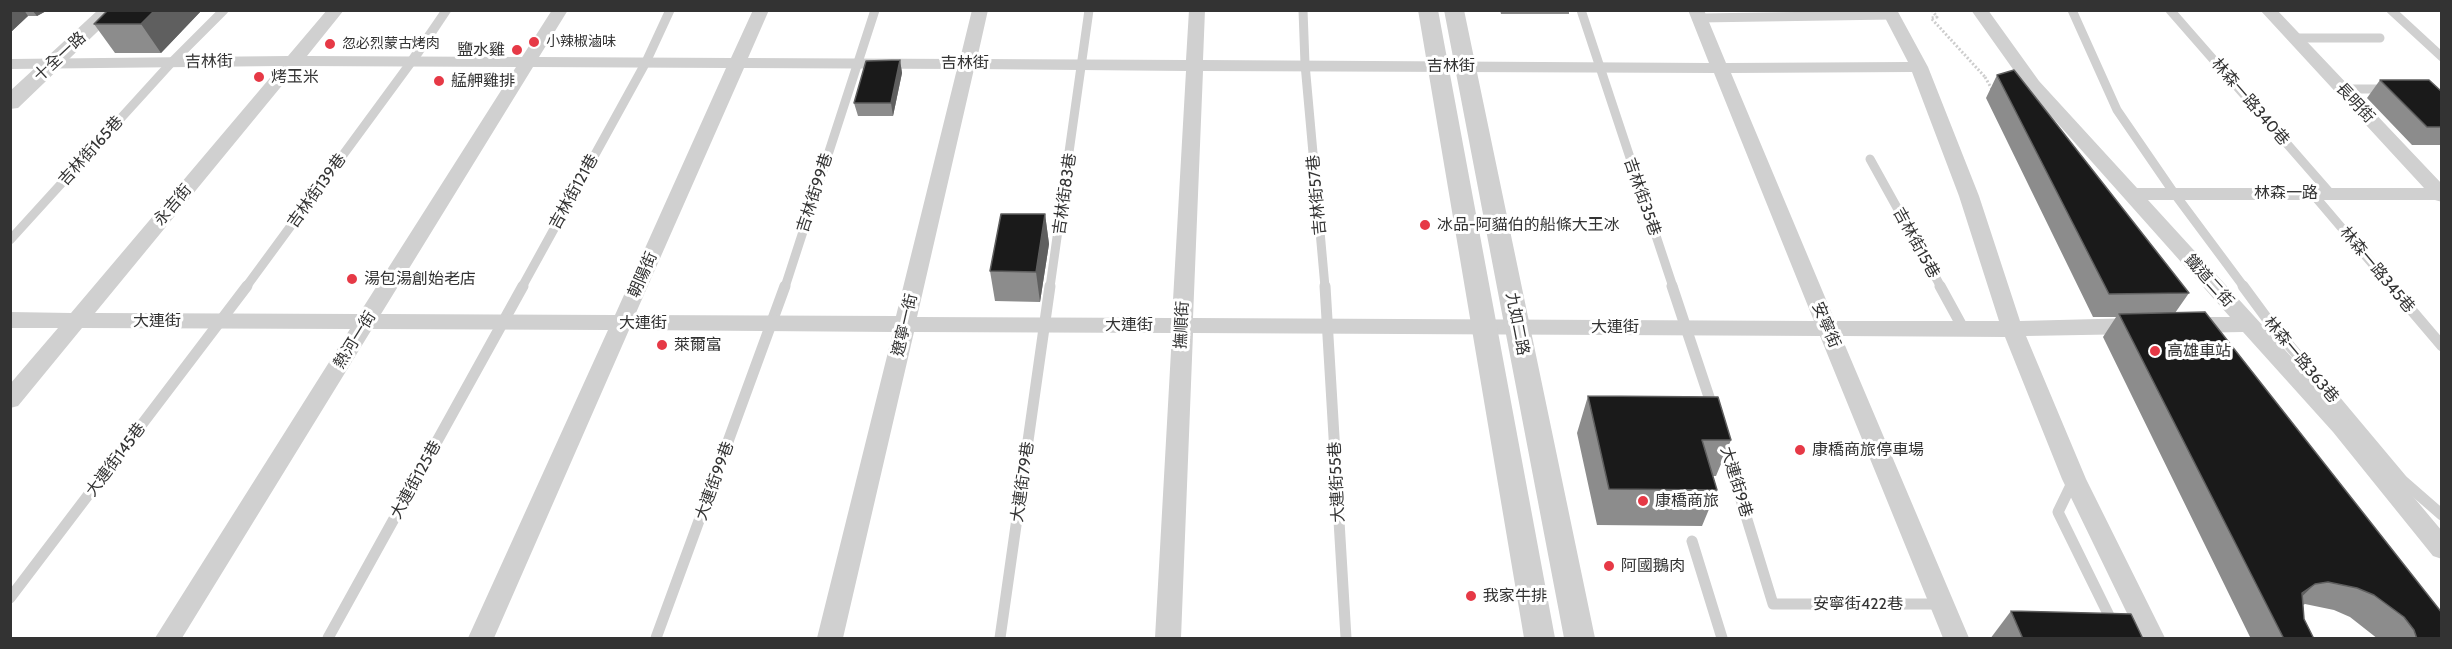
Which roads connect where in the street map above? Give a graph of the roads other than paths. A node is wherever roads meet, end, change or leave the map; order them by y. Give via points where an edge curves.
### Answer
1 (110, 10) edge
2 (224, 10) edge
3 (336, 10) edge
4 (447, 10) edge
5 (560, 10) edge
6 (670, 10) edge
7 (761, 10) edge
8 (875, 10) edge
9 (980, 10) edge
10 (1089, 10) edge
11 (1197, 10) edge
12 (1303, 10) edge
13 (1428, 10) edge
14 (1454, 10) edge
15 (1581, 10) edge
16 (1979, 10) edge
17 (2072, 10) edge
18 (2170, 10) edge
19 (2268, 10) edge
20 (2391, 10) edge
21 (1808, 13) edge
22 (1890, 13) edge
23 (1698, 14) edge
24 (2293, 38) junction
25 (2380, 38) dead end
26 (2442, 57) edge
27 (293, 61) junction
28 (412, 61) junction
29 (528, 62) junction
30 (646, 62) junction
31 (171, 63) junction
32 (738, 63) junction
33 (857, 63) junction
34 (968, 63) junction
35 (10, 64) edge
36 (53, 64) junction
37 (1083, 64) junction
38 (1194, 64) junction
39 (1305, 64) junction
40 (1438, 66) junction
41 (1465, 66) junction
42 (1599, 67) junction
43 (1919, 67) junction
44 (1719, 68) junction
45 (2342, 89) junction
46 (2397, 89) edge
47 (10, 103) edge
48 (1870, 159) dead end
49 (2174, 193) junction
50 (2321, 193) junction
51 (2131, 194) junction
52 (2441, 194) edge
53 (10, 240) edge
54 (10, 320) edge
55 (77, 320) junction
56 (221, 321) junction
57 (366, 322) junction
58 (503, 322) junction
59 (622, 323) junction
60 (773, 323) junction
61 (905, 324) junction
62 (2248, 324) junction
63 (1047, 325) junction
64 (1182, 325) junction
65 (1329, 326) junction
66 (1485, 327) junction
67 (1517, 327) junction
68 (1686, 327) junction
69 (1828, 328) junction
70 (1963, 328) junction
71 (2012, 329) junction
72 (2442, 346) edge
73 (10, 400) edge
74 (2074, 478) junction
75 (2442, 515) edge
76 (1692, 541) dead end
77 (2442, 549) edge
78 (10, 598) edge
79 (1773, 604) joint
80 (1943, 604) junction
81 (168, 639) edge
82 (328, 639) edge
83 (482, 639) edge
84 (656, 639) edge
85 (830, 639) edge
86 (1000, 639) edge
87 (1168, 639) edge
88 (1346, 639) edge
89 (1540, 639) edge
90 (1580, 639) edge
91 (1722, 639) edge
92 (1956, 639) edge
93 (2120, 639) edge
94 (2152, 639) edge

1 - 36 street, 十全一路
2 - 31 lane, 吉林街165巷
3 - 27 street, 永吉街
4 - 28 street
5 - 29 street, 熱河一街
6 - 30 lane, 吉林街121巷
7 - 32 street, 朝陽街
8 - 33 lane, 吉林街99巷
9 - 34 street, 遼寧一街
10 - 37 lane, 吉林街83巷
11 - 38 street, 撫順街
12 - 39 lane, 吉林街57巷
13 - 40 street, 九如二路
14 - 41 street, 九如二路
15 - 42 lane, 吉林街35巷
16 - 51 street, 鐵道二街 via 2033,85
17 - 49 lane, 林森一路363巷 via 2117,110
18 - 50 lane, 林森一路340巷
19 - 24 street, 長明街
20 - 26 lane
21 - 22 lane
21 - 23 lane
22 - 43 street
23 - 44 street, 安寧街
24 - 25 lane
24 - 45 street, 長明街
27 - 28 street, 吉林街
27 - 31 street, 吉林街
27 - 55 street, 永吉街
28 - 29 street, 吉林街
28 - 56 lane, 吉林街139巷
29 - 30 street, 吉林街
29 - 57 street, 熱河一街
30 - 32 street, 吉林街
30 - 58 lane, 吉林街121巷
31 - 36 street, 吉林街
31 - 53 lane, 吉林街165巷
32 - 33 street, 吉林街
32 - 59 street, 朝陽街
33 - 34 street, 吉林街
33 - 60 lane, 吉林街99巷
34 - 37 street, 吉林街
34 - 61 street, 遼寧一街
35 - 36 street, 吉林街
36 - 47 street, 十全一路
37 - 38 street, 吉林街
37 - 63 lane, 吉林街83巷
38 - 39 street, 吉林街
38 - 64 street, 撫順街
39 - 40 street, 吉林街
39 - 65 lane, 吉林街57巷
40 - 41 street, 吉林街
40 - 66 street, 九如二路
41 - 42 street, 吉林街
41 - 67 street, 九如二路
42 - 44 street, 吉林街
42 - 68 lane, 吉林街35巷
43 - 44 street, 吉林街
43 - 71 street via 1969,196
44 - 69 street, 安寧街
45 - 46 lane
45 - 52 street, 長明街
48 - 70 lane, 吉林街15巷
49 - 50 street, 林森一路
49 - 51 street, 林森一路
49 - 75 lane, 林森一路363巷 via 2268,321 2403,482
50 - 52 street, 林森一路
50 - 72 lane, 林森一路345巷
51 - 62 street, 鐵道二街
54 - 55 street, 大連街
55 - 56 street, 大連街
55 - 73 street, 永吉街
56 - 57 street, 大連街
56 - 78 lane, 大連街145巷
57 - 58 street, 大連街
57 - 81 street, 熱河一街
58 - 59 street, 大連街
58 - 82 lane, 大連街125巷
59 - 60 street, 大連街
59 - 83 street, 朝陽街
60 - 61 street, 大連街
60 - 84 lane, 大連街99巷
61 - 63 street, 大連街
61 - 85 street, 遼寧一街
62 - 71 street, 大連街
62 - 77 street, 鐵道二街 via 2341,426
63 - 64 street, 大連街
63 - 86 lane, 大連街79巷
64 - 65 street, 大連街
64 - 87 street, 撫順街
65 - 66 street, 大連街
65 - 88 lane, 大連街55巷
66 - 67 street, 大連街
66 - 89 street, 九如二路
67 - 68 street, 大連街
67 - 90 street, 九如二路
68 - 69 street, 大連街
68 - 79 lane, 大連街9巷
69 - 70 street, 大連街
69 - 80 street, 安寧街
70 - 71 street, 大連街
71 - 74 street
74 - 93 lane via 2058,512
74 - 94 street
76 - 91 lane
79 - 80 lane, 安寧街422巷
80 - 92 street, 安寧街

